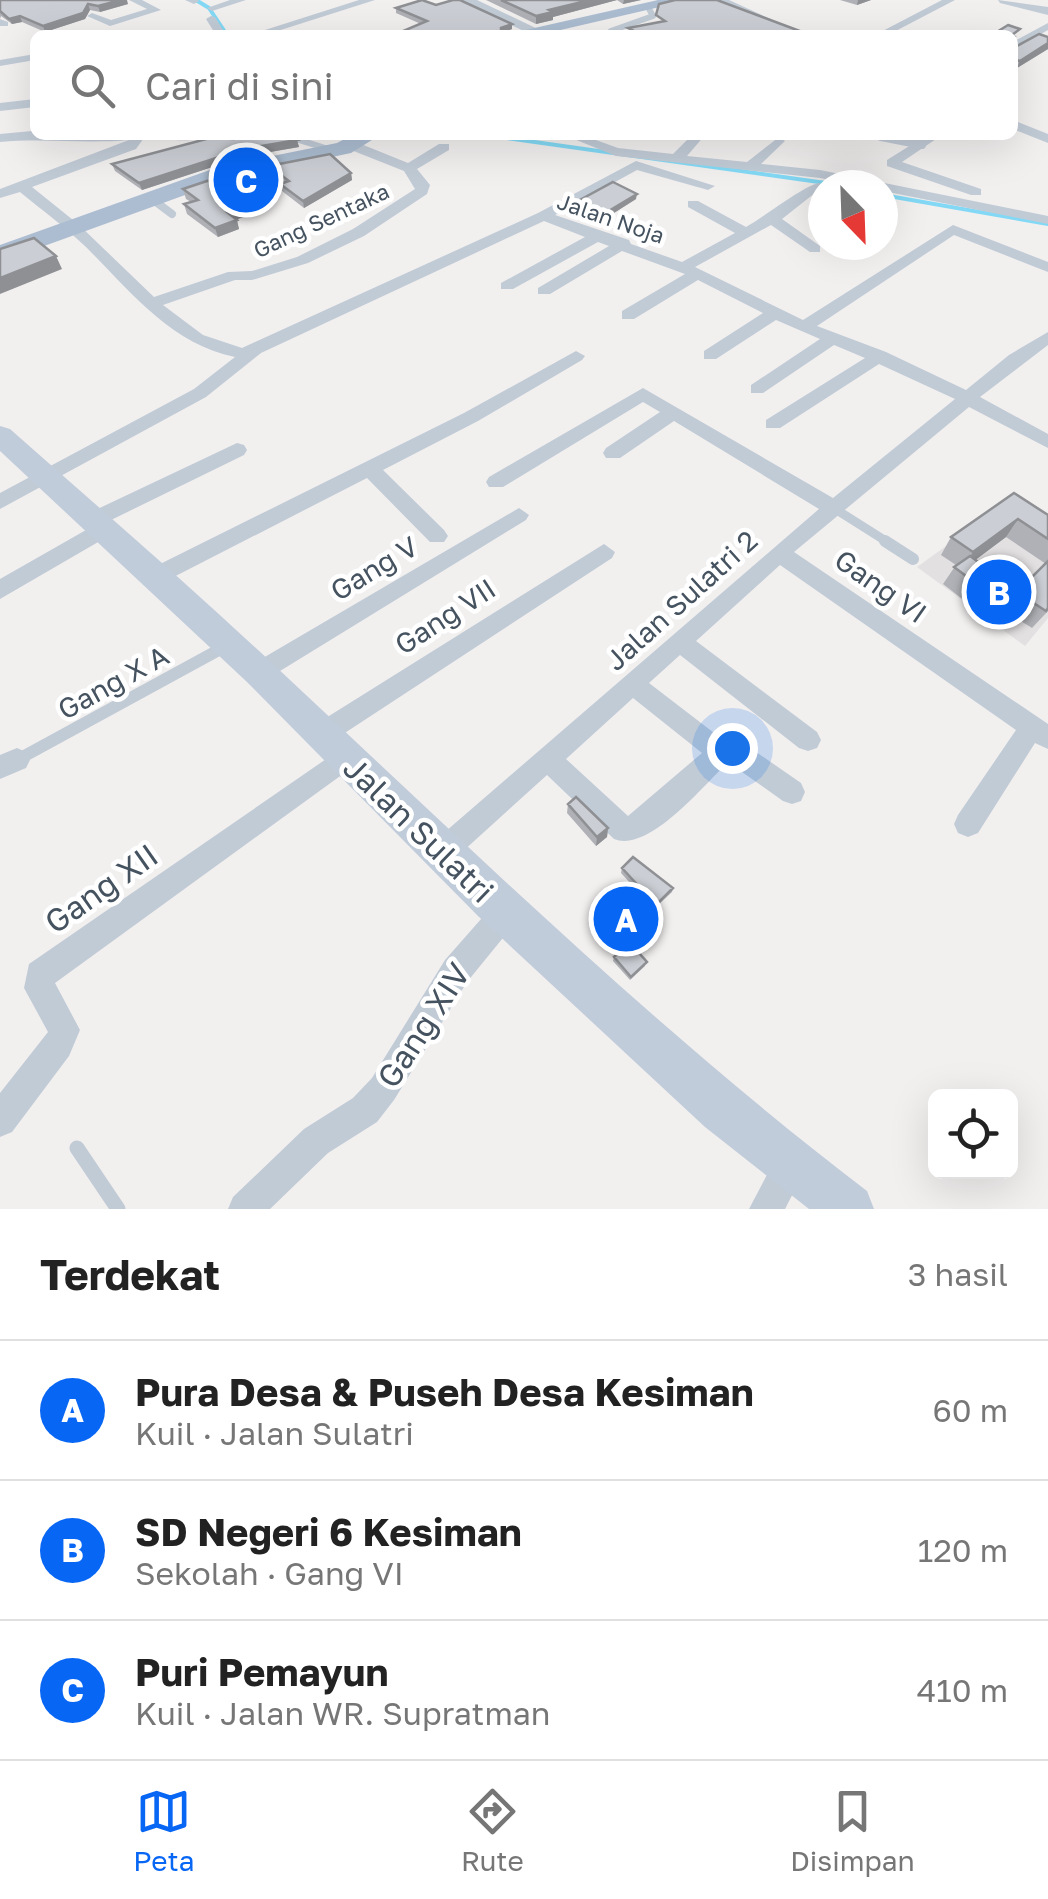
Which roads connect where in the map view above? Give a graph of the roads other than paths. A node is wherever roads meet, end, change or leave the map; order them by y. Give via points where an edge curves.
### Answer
1 (163, 0) edge
2 (241, 0) edge
3 (340, 0) edge
4 (370, 0) edge
5 (466, 0) edge
6 (682, 0) edge
7 (721, 0) edge
8 (950, 0) edge
9 (1005, 0) edge
10 (140, 2) edge
11 (354, 5) junction
12 (648, 7) junction
13 (1048, 11) edge
14 (92, 16) dead end
15 (1048, 26) edge
16 (218, 30) edge
17 (271, 30) edge
18 (535, 30) joint
19 (614, 30) edge
20 (789, 30) edge
21 (890, 30) edge
22 (1018, 44) edge
23 (30, 57) edge
24 (0, 63) edge
25 (9, 89) dead end
26 (9, 106) edge
27 (10, 126) dead end
28 (1018, 126) edge
29 (30, 135) edge
30 (0, 138) edge
31 (1048, 138) edge
32 (136, 140) edge
33 (324, 140) edge
34 (583, 140) edge
35 (695, 140) edge
36 (774, 140) edge
37 (900, 140) edge
38 (928, 140) edge
39 (351, 143) edge
40 (922, 144) junction
41 (444, 146) dead end
42 (676, 159) junction
43 (892, 163) junction
44 (409, 168) junction
45 (748, 168) junction
46 (886, 170) edge
47 (808, 173) edge
48 (989, 174) dead end
49 (708, 186) dead end
50 (24, 188) junction
51 (898, 190) edge
52 (808, 192) edge
53 (0, 194) edge
54 (152, 199) junction
55 (972, 199) junction
56 (694, 204) dead end
57 (172, 214) dead end
58 (543, 216) junction
59 (772, 220) junction
60 (1048, 220) edge
61 (73, 227) junction
62 (745, 233) junction
63 (599, 234) junction
64 (624, 243) junction
65 (808, 244) edge
66 (0, 254) edge
67 (1048, 268) edge
68 (690, 271) junction
69 (508, 286) dead end
70 (544, 290) dead end
71 (150, 304) junction
72 (775, 313) junction
73 (628, 314) dead end
74 (804, 326) junction
75 (1048, 337) edge
76 (832, 338) junction
77 (710, 355) dead end
78 (576, 356) dead end
79 (880, 356) junction
80 (231, 360) junction
81 (757, 389) dead end
82 (968, 399) junction
83 (674, 412) junction
84 (773, 424) dead end
85 (1, 438) edge
86 (1046, 439) edge
87 (237, 450) dead end
88 (613, 453) dead end
89 (370, 469) junction
90 (45, 475) junction
91 (496, 482) dead end
92 (0, 502) edge
93 (832, 508) junction
94 (519, 515) dead end
95 (99, 524) junction
96 (437, 536) dead end
97 (604, 552) dead end
98 (779, 553) junction
99 (913, 559) dead end
100 (154, 577) junction
101 (0, 590) edge
102 (680, 642) junction
103 (229, 644) junction
104 (260, 672) junction
105 (633, 684) junction
106 (1040, 733) edge
107 (808, 740) dead end
108 (333, 746) junction
109 (722, 750) junction
110 (547, 758) junction
111 (9, 763) edge
112 (792, 792) dead end
113 (968, 824) dead end
114 (441, 853) junction
115 (506, 912) junction
116 (0, 1120) edge
117 (77, 1148) dead end
118 (792, 1162) junction
119 (118, 1209) edge
120 (244, 1209) edge
121 (766, 1209) edge
122 (849, 1209) edge

1 - 10 street
2 - 16 street via 212,14
3 - 11 street
4 - 11 street
5 - 18 street
6 - 12 main road
7 - 20 street
8 - 21 street
9 - 13 street
10 - 14 street via 156,10 110,24
11 - 17 street
12 - 18 main road
12 - 19 lane via 654,16
15 - 22 street
23 - 24 street
25 - 26 street
26 - 27 street
28 - 31 street
29 - 30 street
32 - 50 street
33 - 39 street, Gang Sentaka
34 - 42 street via 611,151
35 - 42 street
36 - 45 street
37 - 40 lane
38 - 40 street
39 - 44 street, Gang Sentaka
39 - 54 main road via 235,170
40 - 43 street
41 - 44 street
42 - 45 street
43 - 46 street
43 - 55 street
44 - 71 street, Gang Sentaka via 422,191 385,219 267,272 234,274
45 - 47 street
48 - 55 street
49 - 58 street via 638,164
50 - 53 street
50 - 61 street
51 - 55 street
52 - 59 street
54 - 57 lane
54 - 61 main road
55 - 60 street
56 - 62 street
58 - 63 street, Jalan Noja
58 - 80 street, Jalan Noja
59 - 62 street
59 - 65 street
61 - 66 main road
61 - 71 street
62 - 68 street
63 - 64 street, Jalan Noja
63 - 69 street
64 - 68 street, Jalan Noja
64 - 70 street
67 - 74 street via 953,229
68 - 72 street, Jalan Noja
68 - 73 street
71 - 80 street
72 - 74 street, Jalan Noja
72 - 77 street
74 - 76 street, Jalan Noja
75 - 82 street, Jalan Sulatri 2
76 - 79 street, Jalan Noja
76 - 81 street
78 - 89 street
79 - 82 street, Jalan Noja
79 - 84 street
80 - 90 street, Jalan Noja via 200,393
82 - 86 street, Jalan Noja
82 - 93 street, Jalan Sulatri 2
83 - 88 street
83 - 91 street via 640,395
83 - 93 street
85 - 90 main road, Jalan Sulatri
87 - 95 street
89 - 96 street
89 - 100 street
90 - 92 street, Jalan Noja
90 - 95 main road, Jalan Sulatri
93 - 98 street, Jalan Sulatri 2
93 - 99 lane
94 - 104 street, Gang V
95 - 100 main road, Jalan Sulatri
95 - 101 street
97 - 108 street, Gang VII
98 - 102 street, Jalan Sulatri 2
98 - 106 street, Gang VI
100 - 103 main road, Jalan Sulatri
102 - 105 street, Jalan Sulatri 2
102 - 107 street
103 - 104 main road, Jalan Sulatri
103 - 111 lane, Gang X A
104 - 108 main road, Jalan Sulatri
105 - 109 street
105 - 110 street, Jalan Sulatri 2
106 - 113 street
108 - 114 main road, Jalan Sulatri
108 - 116 street, Gang XII via 40,975 39,988 64,1030
109 - 110 street via 642,825 624,830
109 - 112 street
110 - 114 street, Jalan Sulatri 2
114 - 115 main road, Jalan Sulatri
115 - 118 main road, Jalan Sulatri via 722,1110
115 - 120 street, Gang XIV via 456,971 384,1089 365,1110 316,1140
117 - 119 lane
118 - 121 street
118 - 122 main road, Jalan Sulatri

